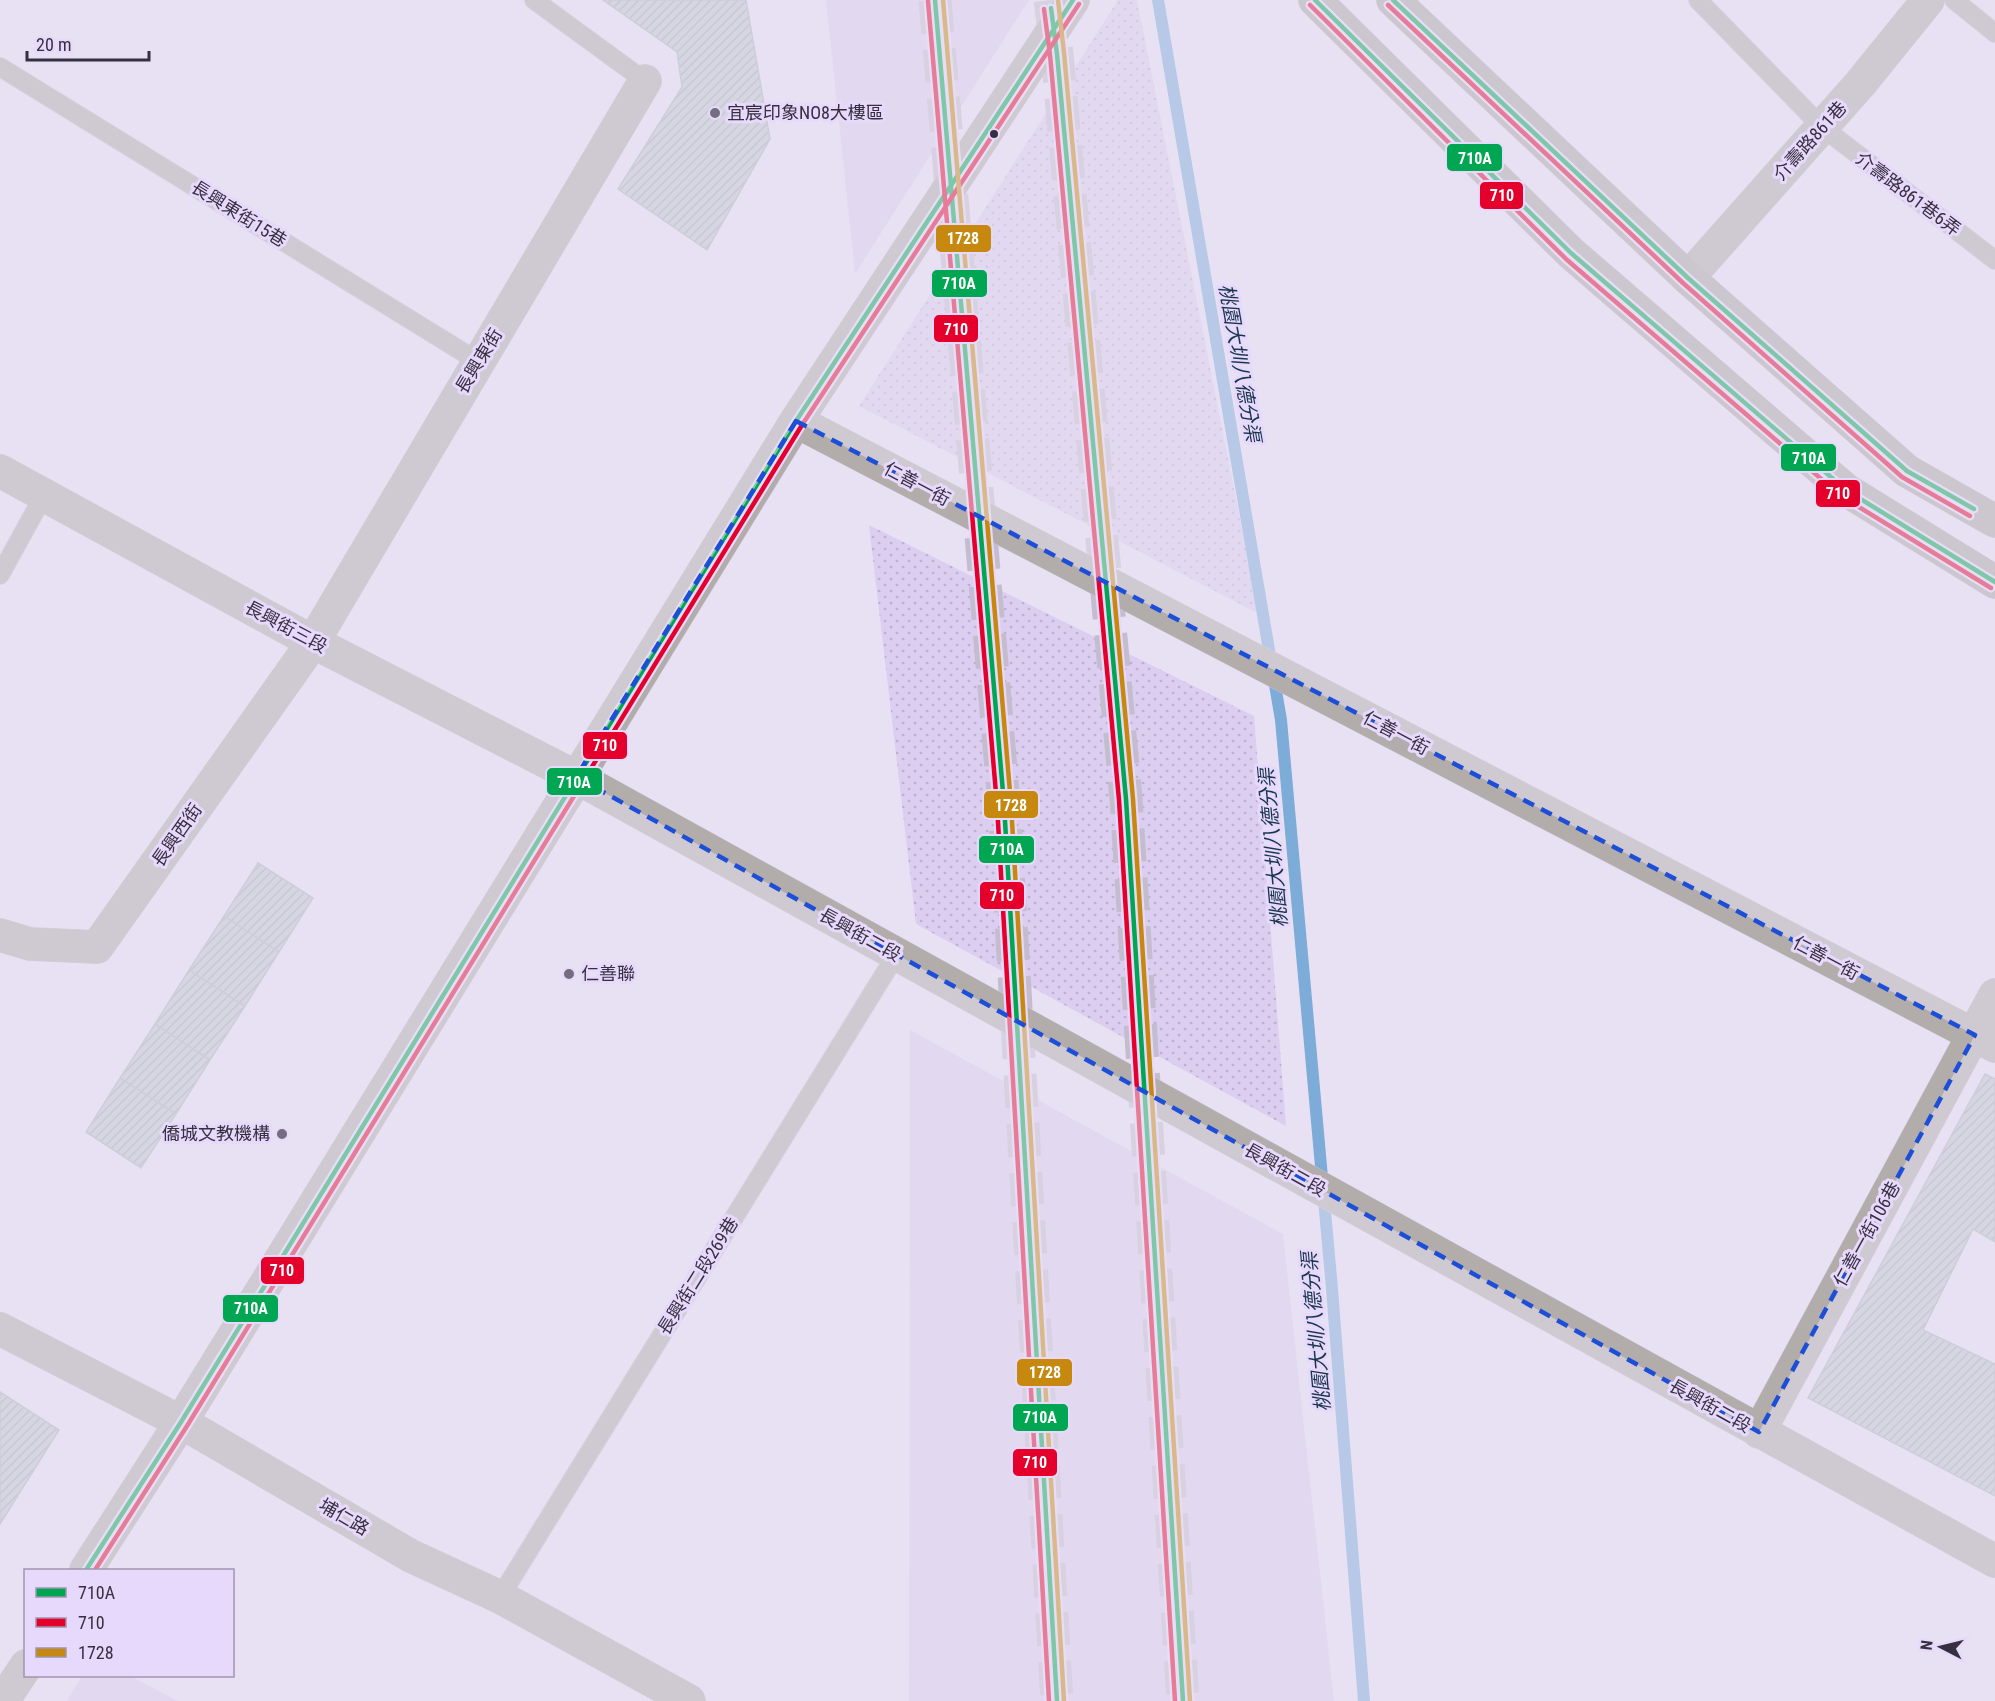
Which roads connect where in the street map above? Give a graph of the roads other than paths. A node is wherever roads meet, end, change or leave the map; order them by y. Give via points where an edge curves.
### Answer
1 (534, 0) edge
2 (1073, 0) edge
3 (1316, 0) edge
4 (1393, 0) edge
5 (1698, 0) edge
6 (1928, 0) edge
7 (1954, 0) edge
8 (1995, 33) edge
9 (0, 67) edge
10 (645, 81) joint
11 (1821, 128) junction
12 (1995, 260) edge
13 (1688, 278) junction
14 (479, 362) junction
15 (796, 421) junction
16 (0, 471) edge
17 (44, 495) junction
18 (1995, 521) edge
19 (0, 575) edge
20 (1995, 582) edge
21 (314, 642) junction
22 (576, 777) junction
23 (0, 935) edge
24 (896, 955) junction
25 (1995, 995) edge
26 (1985, 1041) edge
27 (0, 1329) edge
28 (181, 1422) junction
29 (1759, 1432) junction
30 (1995, 1562) edge
31 (87, 1569) edge
32 (500, 1597) junction
33 (24, 1669) edge
34 (3, 1701) edge
35 (689, 1701) edge

1 - 10 lane
2 - 15 street
3 - 20 main road via 1572,254 1846,490
4 - 13 main road
5 - 11 lane, 介壽路861巷6弄
6 - 11 street, 介壽路861巷
7 - 8 lane
9 - 14 lane, 長興東街15巷
10 - 14 street, 長興東街
11 - 12 lane, 介壽路861巷6弄
11 - 13 street, 介壽路861巷
13 - 18 main road via 1907,471
14 - 21 street, 長興東街
15 - 22 street
15 - 26 street, 仁善一街
16 - 17 street, 長興街三段
17 - 19 lane
17 - 21 street, 長興街三段
21 - 22 street, 長興街三段
21 - 23 street, 長興西街 via 97,947 30,944
22 - 24 street, 長興街二段
22 - 28 street
24 - 29 street, 長興街二段
24 - 32 lane, 長興街二段269巷
25 - 26 street, 仁善一街106巷
26 - 29 street, 仁善一街106巷
27 - 28 street, 埔仁路
28 - 31 street
28 - 32 street, 埔仁路 via 411,1556
29 - 30 street, 長興街二段
32 - 35 street, 埔仁路
33 - 34 street

